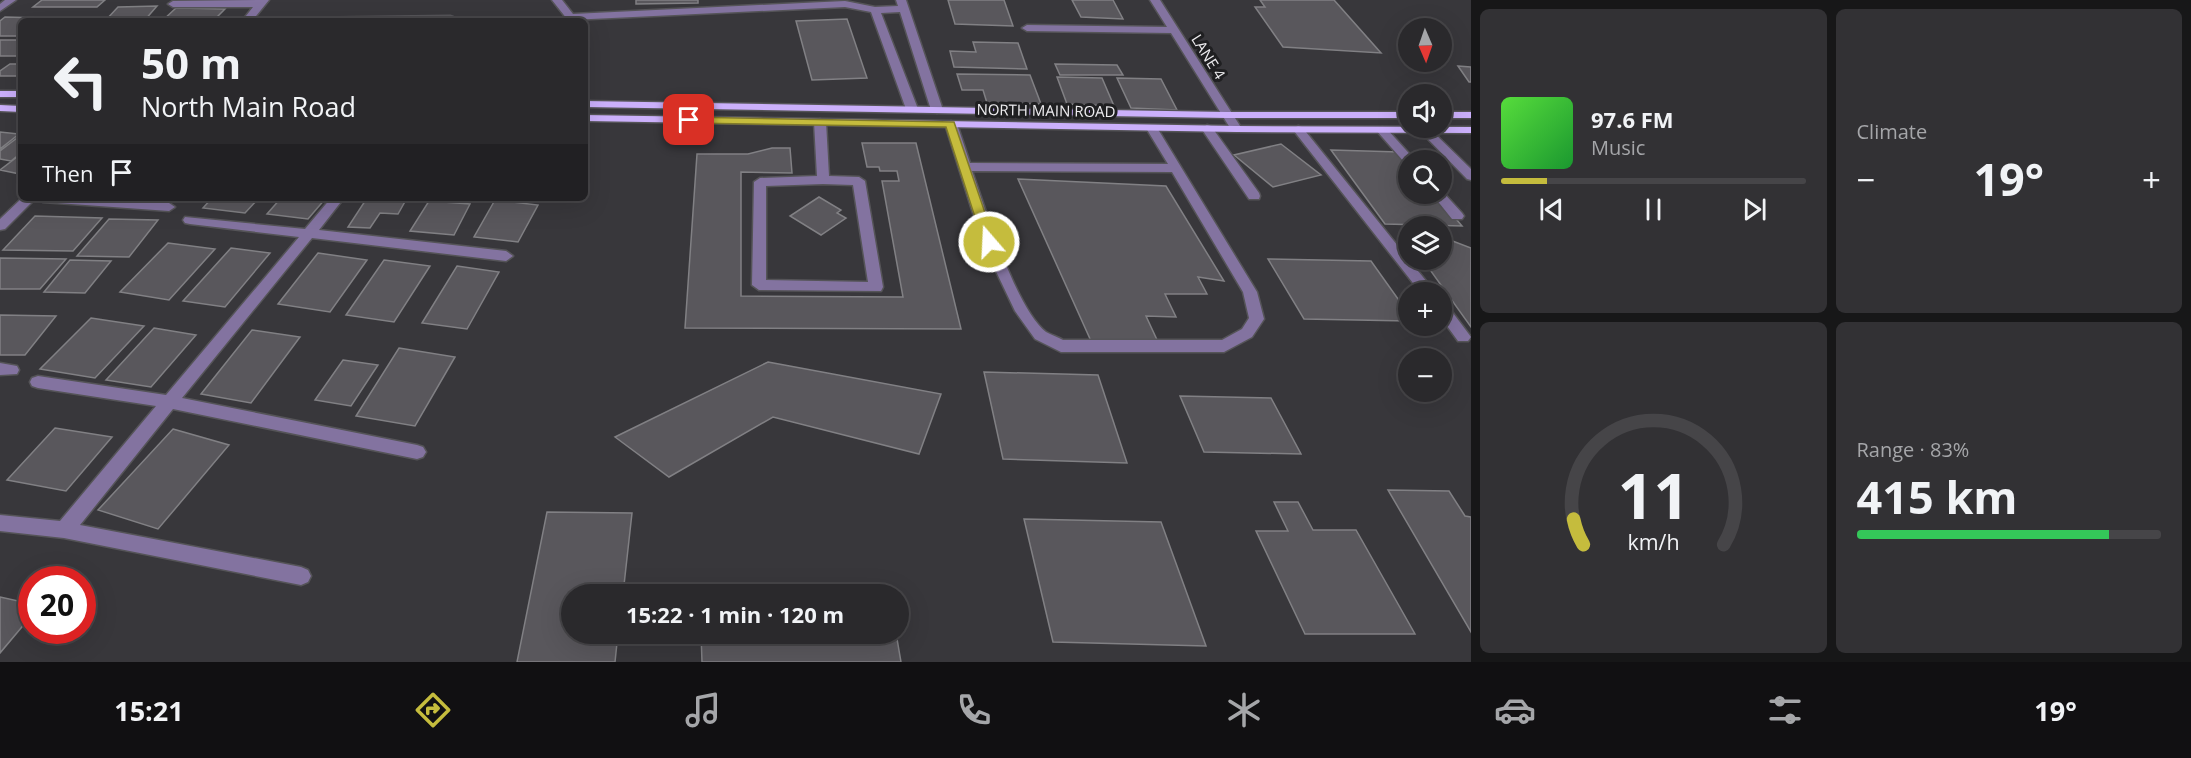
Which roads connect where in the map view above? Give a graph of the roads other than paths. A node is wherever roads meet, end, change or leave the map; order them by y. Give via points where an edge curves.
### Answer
1 (11, 0) edge
2 (557, 0) edge
3 (1155, 0) edge
4 (263, 2) edge
5 (173, 4) dead end
6 (903, 5) edge
7 (0, 8) edge
8 (875, 10) junction
9 (250, 18) edge
10 (1027, 28) dead end
11 (1174, 30) junction
12 (0, 94) edge
13 (18, 94) edge
14 (588, 104) edge
15 (0, 108) edge
16 (18, 109) edge
17 (912, 109) junction
18 (937, 110) junction
19 (1227, 115) junction
20 (1398, 115) edge
21 (1452, 115) edge
22 (1471, 115) edge
23 (588, 118) edge
24 (820, 122) junction
25 (951, 124) junction
26 (1152, 128) junction
27 (1207, 128) junction
28 (1236, 129) junction
29 (1298, 129) junction
30 (1382, 130) junction
31 (1398, 130) edge
32 (1452, 130) edge
33 (1471, 130) edge
34 (1433, 138) edge
35 (1400, 150) edge
36 (964, 168) junction
37 (1176, 168) junction
38 (1471, 176) edge
39 (824, 180) junction
40 (1254, 196) dead end
41 (27, 201) edge
42 (85, 201) edge
43 (336, 201) edge
44 (1447, 204) edge
45 (169, 207) dead end
46 (1457, 216) dead end
47 (190, 220) dead end
48 (0, 226) edge
49 (308, 235) junction
50 (506, 256) dead end
51 (1420, 282) edge
52 (1452, 322) edge
53 (1463, 337) dead end
54 (38, 382) dead end
55 (170, 402) junction
56 (417, 452) dead end
57 (0, 524) edge
58 (64, 530) junction
59 (301, 576) dead end

1 - 7 street
2 - 8 street via 570,17 845,4
3 - 11 street, LANE 4
4 - 5 street
4 - 9 street
6 - 8 street
6 - 18 street
8 - 17 street
10 - 11 street
11 - 19 street, LANE 4
12 - 13 main road
14 - 17 main road, NORTH MAIN ROAD
15 - 16 main road
17 - 18 main road, NORTH MAIN ROAD
18 - 19 main road, NORTH MAIN ROAD
19 - 20 main road, NORTH MAIN ROAD
19 - 28 street, LANE 4
21 - 22 main road
23 - 24 main road, NORTH MAIN ROAD
24 - 25 main road, NORTH MAIN ROAD
24 - 39 street
25 - 26 main road, NORTH MAIN ROAD
25 - 36 street
26 - 27 main road, NORTH MAIN ROAD
26 - 37 street
27 - 28 main road, NORTH MAIN ROAD
27 - 40 street
28 - 29 main road, NORTH MAIN ROAD
29 - 30 main road, NORTH MAIN ROAD
29 - 51 street
30 - 31 main road, NORTH MAIN ROAD
30 - 35 street
32 - 33 main road, NORTH MAIN ROAD
34 - 38 street
36 - 37 street
36 - 37 street via 989,242 1022,311 1040,335 1061,346 1224,346 1247,333 1257,319 1251,292
39 - 39 street via 859,181 876,287 759,285 760,182
41 - 48 street
42 - 45 street
43 - 49 street
44 - 46 street
47 - 49 street
49 - 50 street
49 - 55 street
52 - 53 street
54 - 55 street
55 - 56 street
55 - 58 street
57 - 58 street
58 - 59 street

